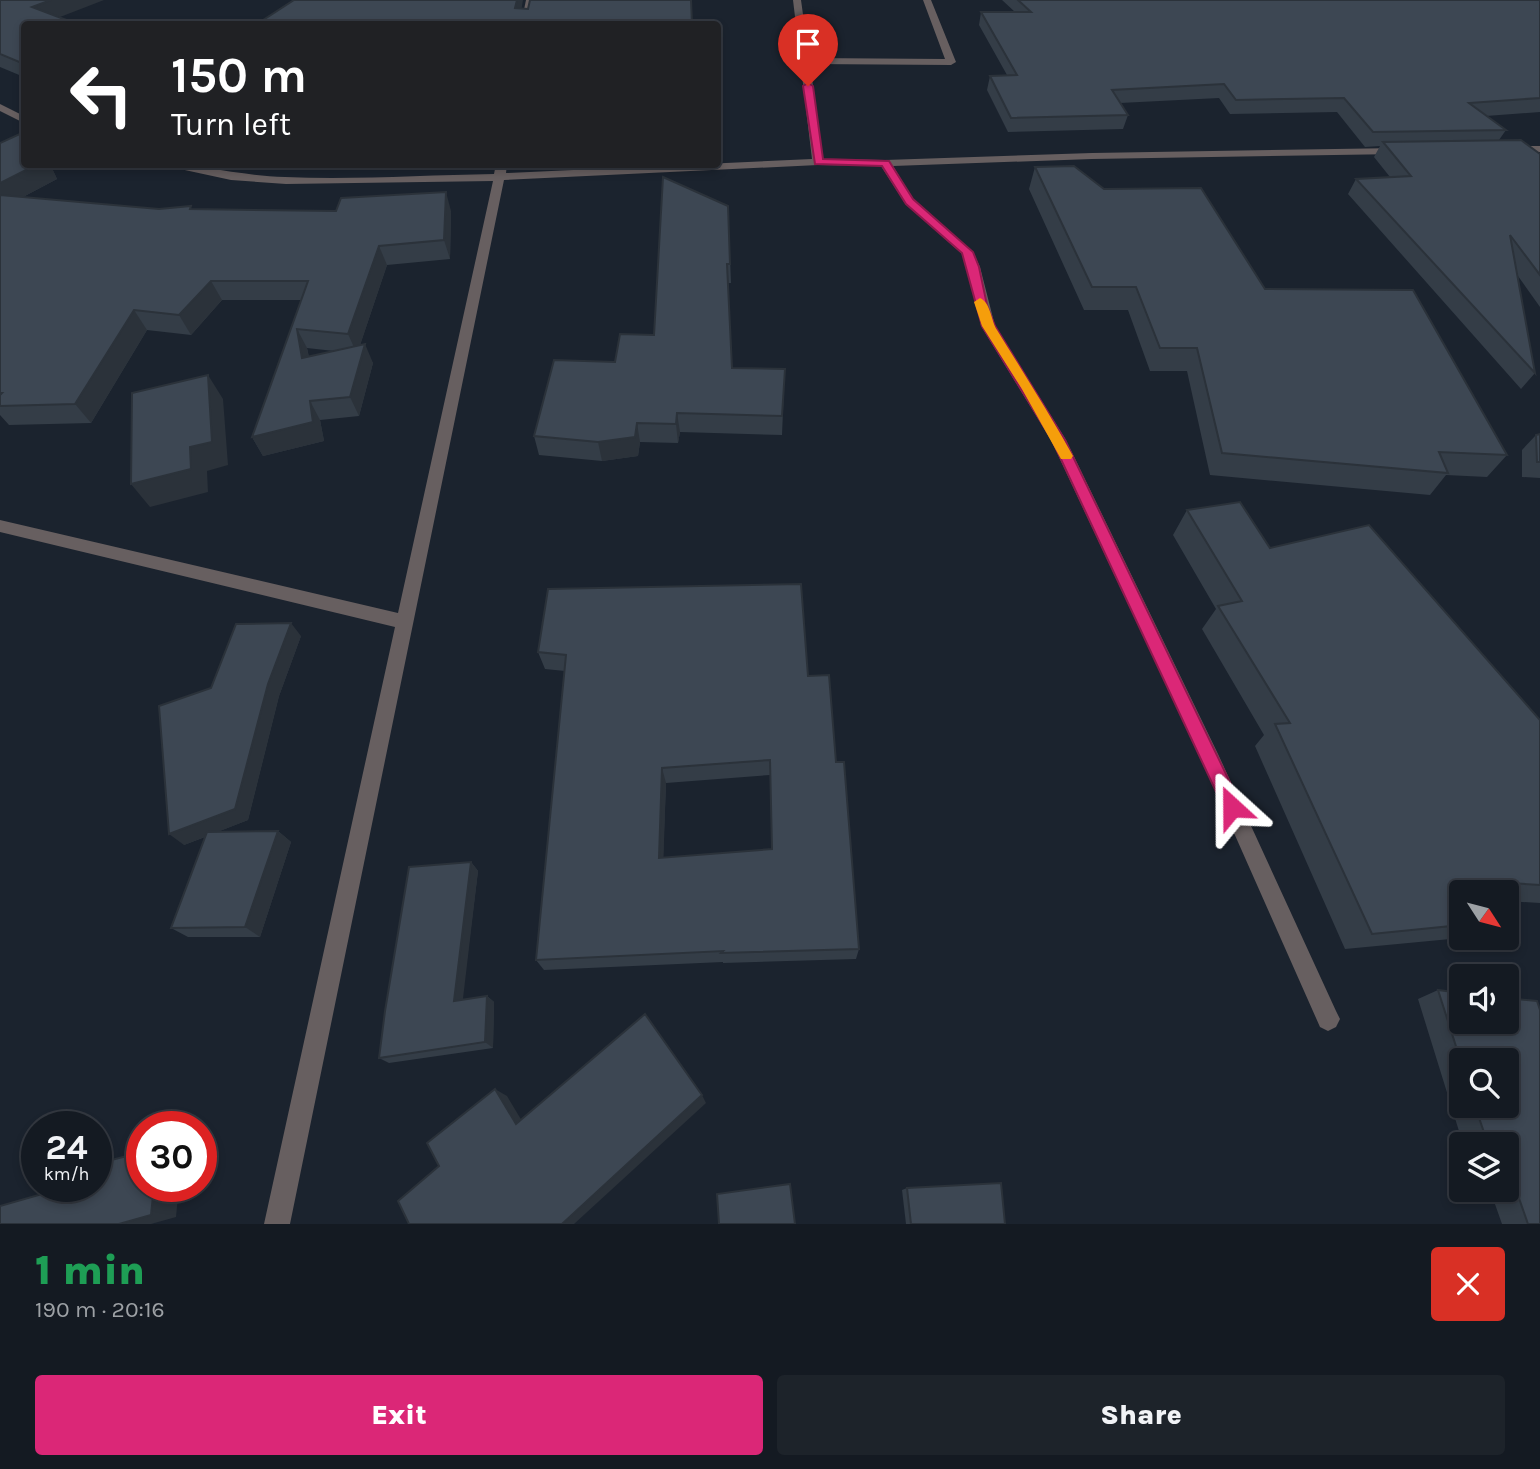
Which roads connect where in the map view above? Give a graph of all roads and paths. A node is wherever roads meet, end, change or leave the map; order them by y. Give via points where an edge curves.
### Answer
1 (530, 0) edge
2 (797, 0) edge
3 (927, 0) edge
4 (526, 21) edge
5 (804, 61) junction
6 (0, 107) edge
7 (21, 118) edge
8 (1499, 149) edge
9 (1540, 149) edge
10 (1418, 151) edge
11 (818, 162) junction
12 (885, 163) junction
13 (721, 165) edge
14 (183, 168) edge
15 (607, 168) edge
16 (501, 171) edge
17 (0, 526) edge
18 (405, 622) junction
19 (1328, 1019) dead end
20 (277, 1224) edge

1 - 4 street
2 - 5 street
3 - 5 street via 950,62
5 - 11 street
6 - 7 street
8 - 9 street
10 - 12 street
11 - 12 street
11 - 13 street
12 - 19 street via 909,201 967,252 988,326 1058,440
14 - 16 street via 286,181
15 - 16 street
16 - 18 street
17 - 18 street
18 - 20 street

